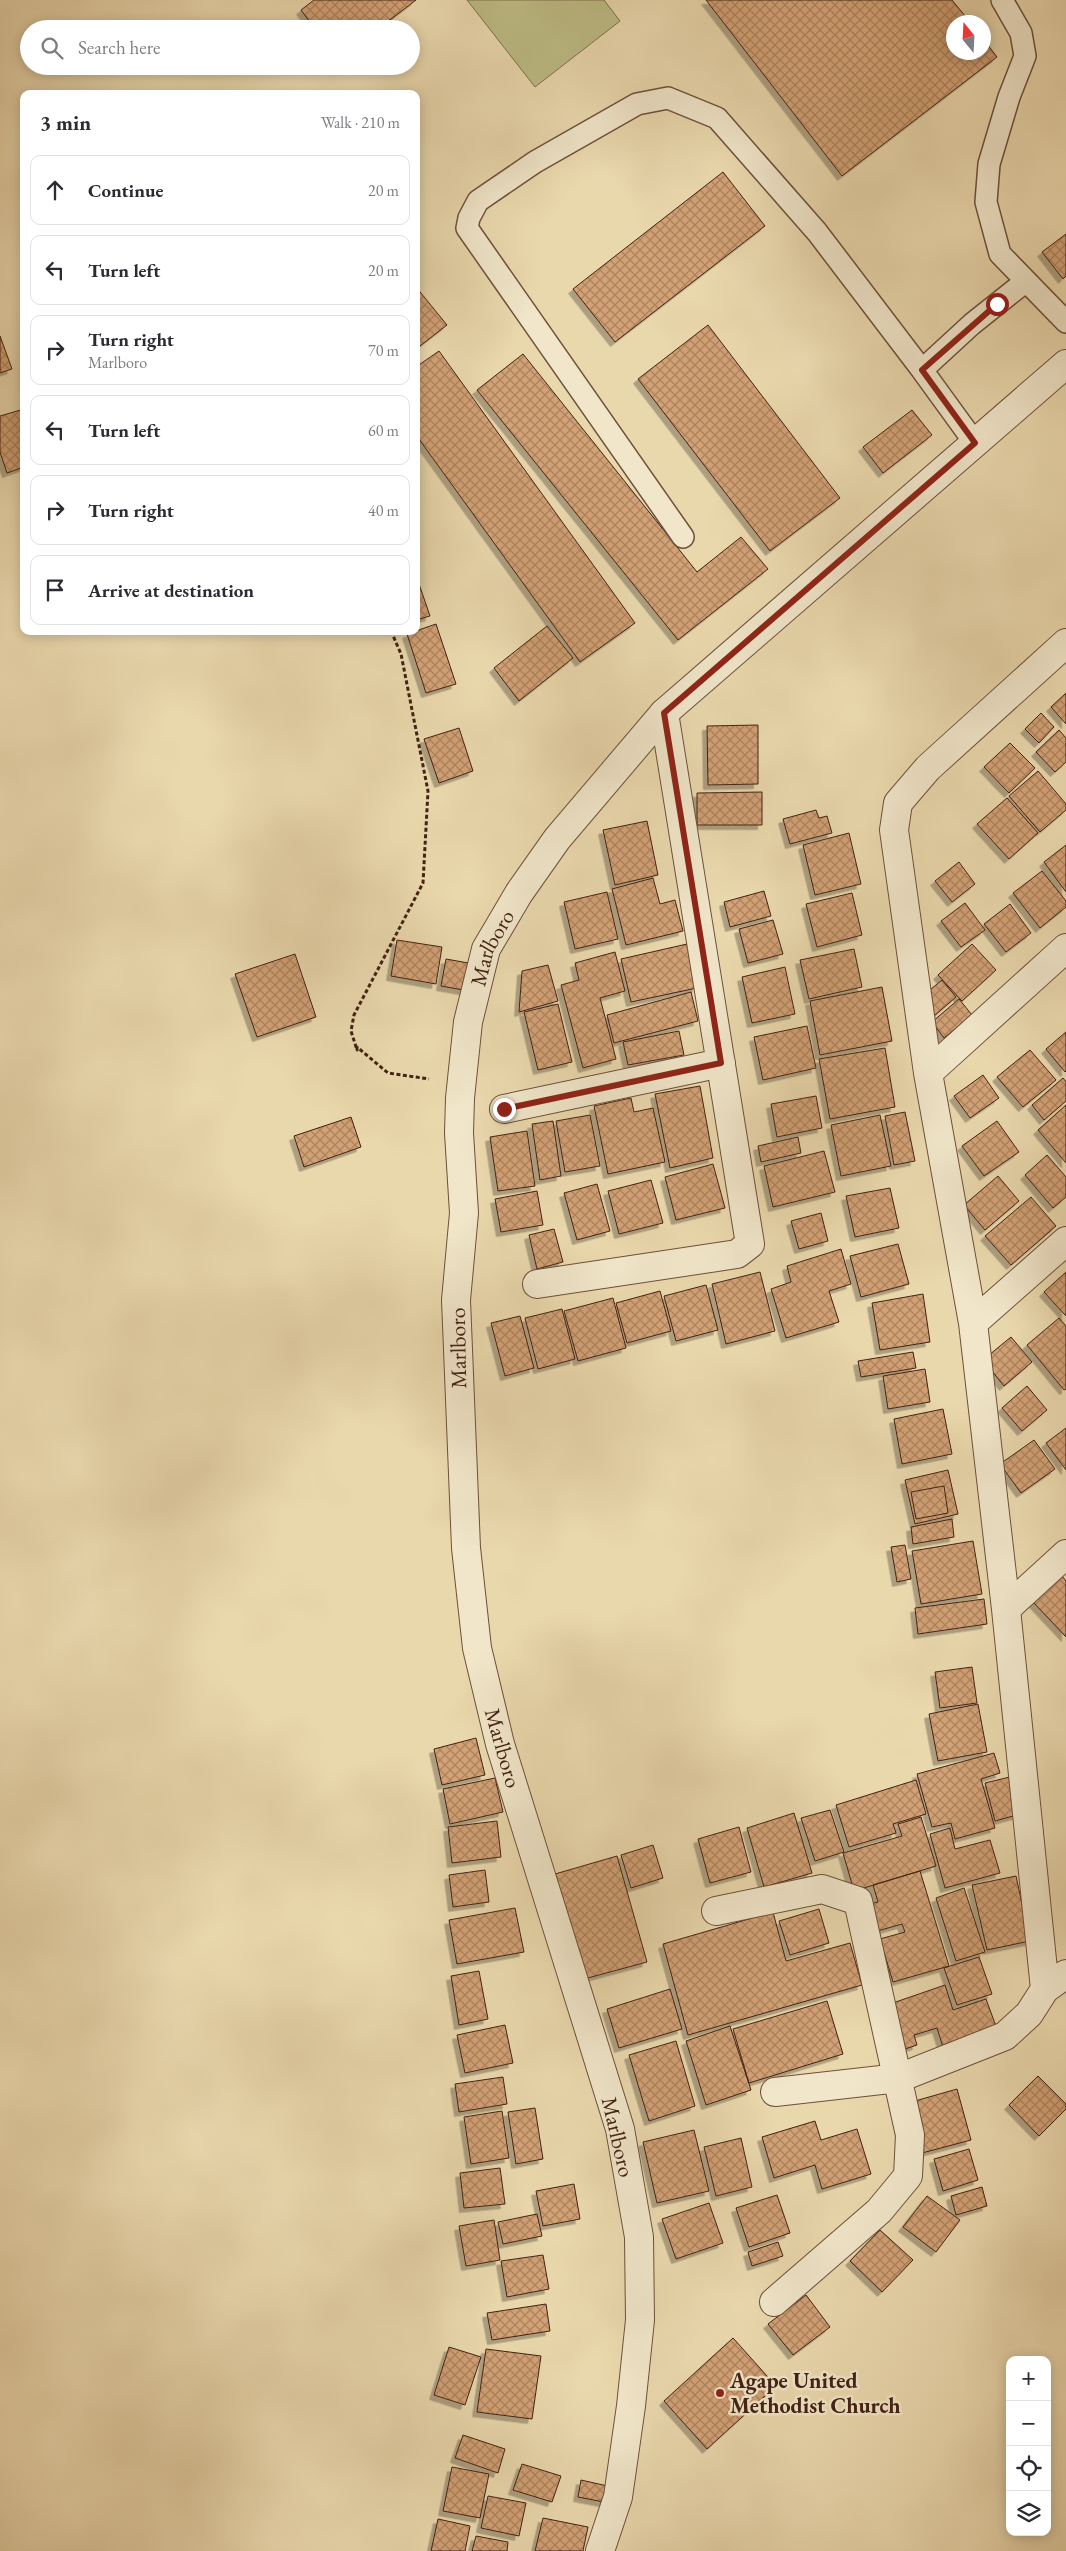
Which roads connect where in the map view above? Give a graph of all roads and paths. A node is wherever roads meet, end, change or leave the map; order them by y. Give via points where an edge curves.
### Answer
1 (1002, 0) edge
2 (1026, 281) junction
3 (1066, 322) edge
4 (1066, 364) edge
5 (922, 370) junction
6 (975, 443) junction
7 (683, 537) dead end
8 (393, 635) edge
9 (1066, 643) edge
10 (664, 713) junction
11 (1066, 948) edge
12 (721, 1063) junction
13 (928, 1072) junction
14 (388, 1073) dead end
15 (504, 1109) dead end
16 (1066, 1241) edge
17 (537, 1284) dead end
18 (973, 1322) junction
19 (1066, 1554) edge
20 (1006, 1608) junction
21 (716, 1911) dead end
22 (1056, 1981) edge
23 (899, 2078) junction
24 (775, 2092) dead end
25 (774, 2302) dead end
26 (600, 2551) edge

1 - 2 lane via 1021,33 1025,56 989,164 986,202 1000,254
2 - 3 lane
2 - 5 lane
4 - 6 street, Marlboro
5 - 6 lane
5 - 7 lane via 817,232 717,118 668,98 637,104 568,142 489,192 474,208 467,228
6 - 10 street, Marlboro
8 - 14 path via 401,654 428,791 422,883 354,1015 351,1031 356,1050 357,1047
9 - 13 street via 928,768 898,803 894,830
10 - 12 street
10 - 26 street, Marlboro via 557,839 519,893 486,949 468,1022 459,1133 464,1213 456,1300 459,1407 466,1548 477,1648 500,1744 620,2130 639,2236 640,2320 631,2406 618,2497
11 - 13 street
12 - 15 street
12 - 17 street via 750,1244 737,1254
13 - 18 street
16 - 18 street
18 - 20 street
19 - 20 street
20 - 22 street
21 - 23 street via 822,1889 858,1901
22 - 23 street via 1029,2014 1005,2036
23 - 24 street
23 - 25 street via 910,2135 908,2176 878,2212

